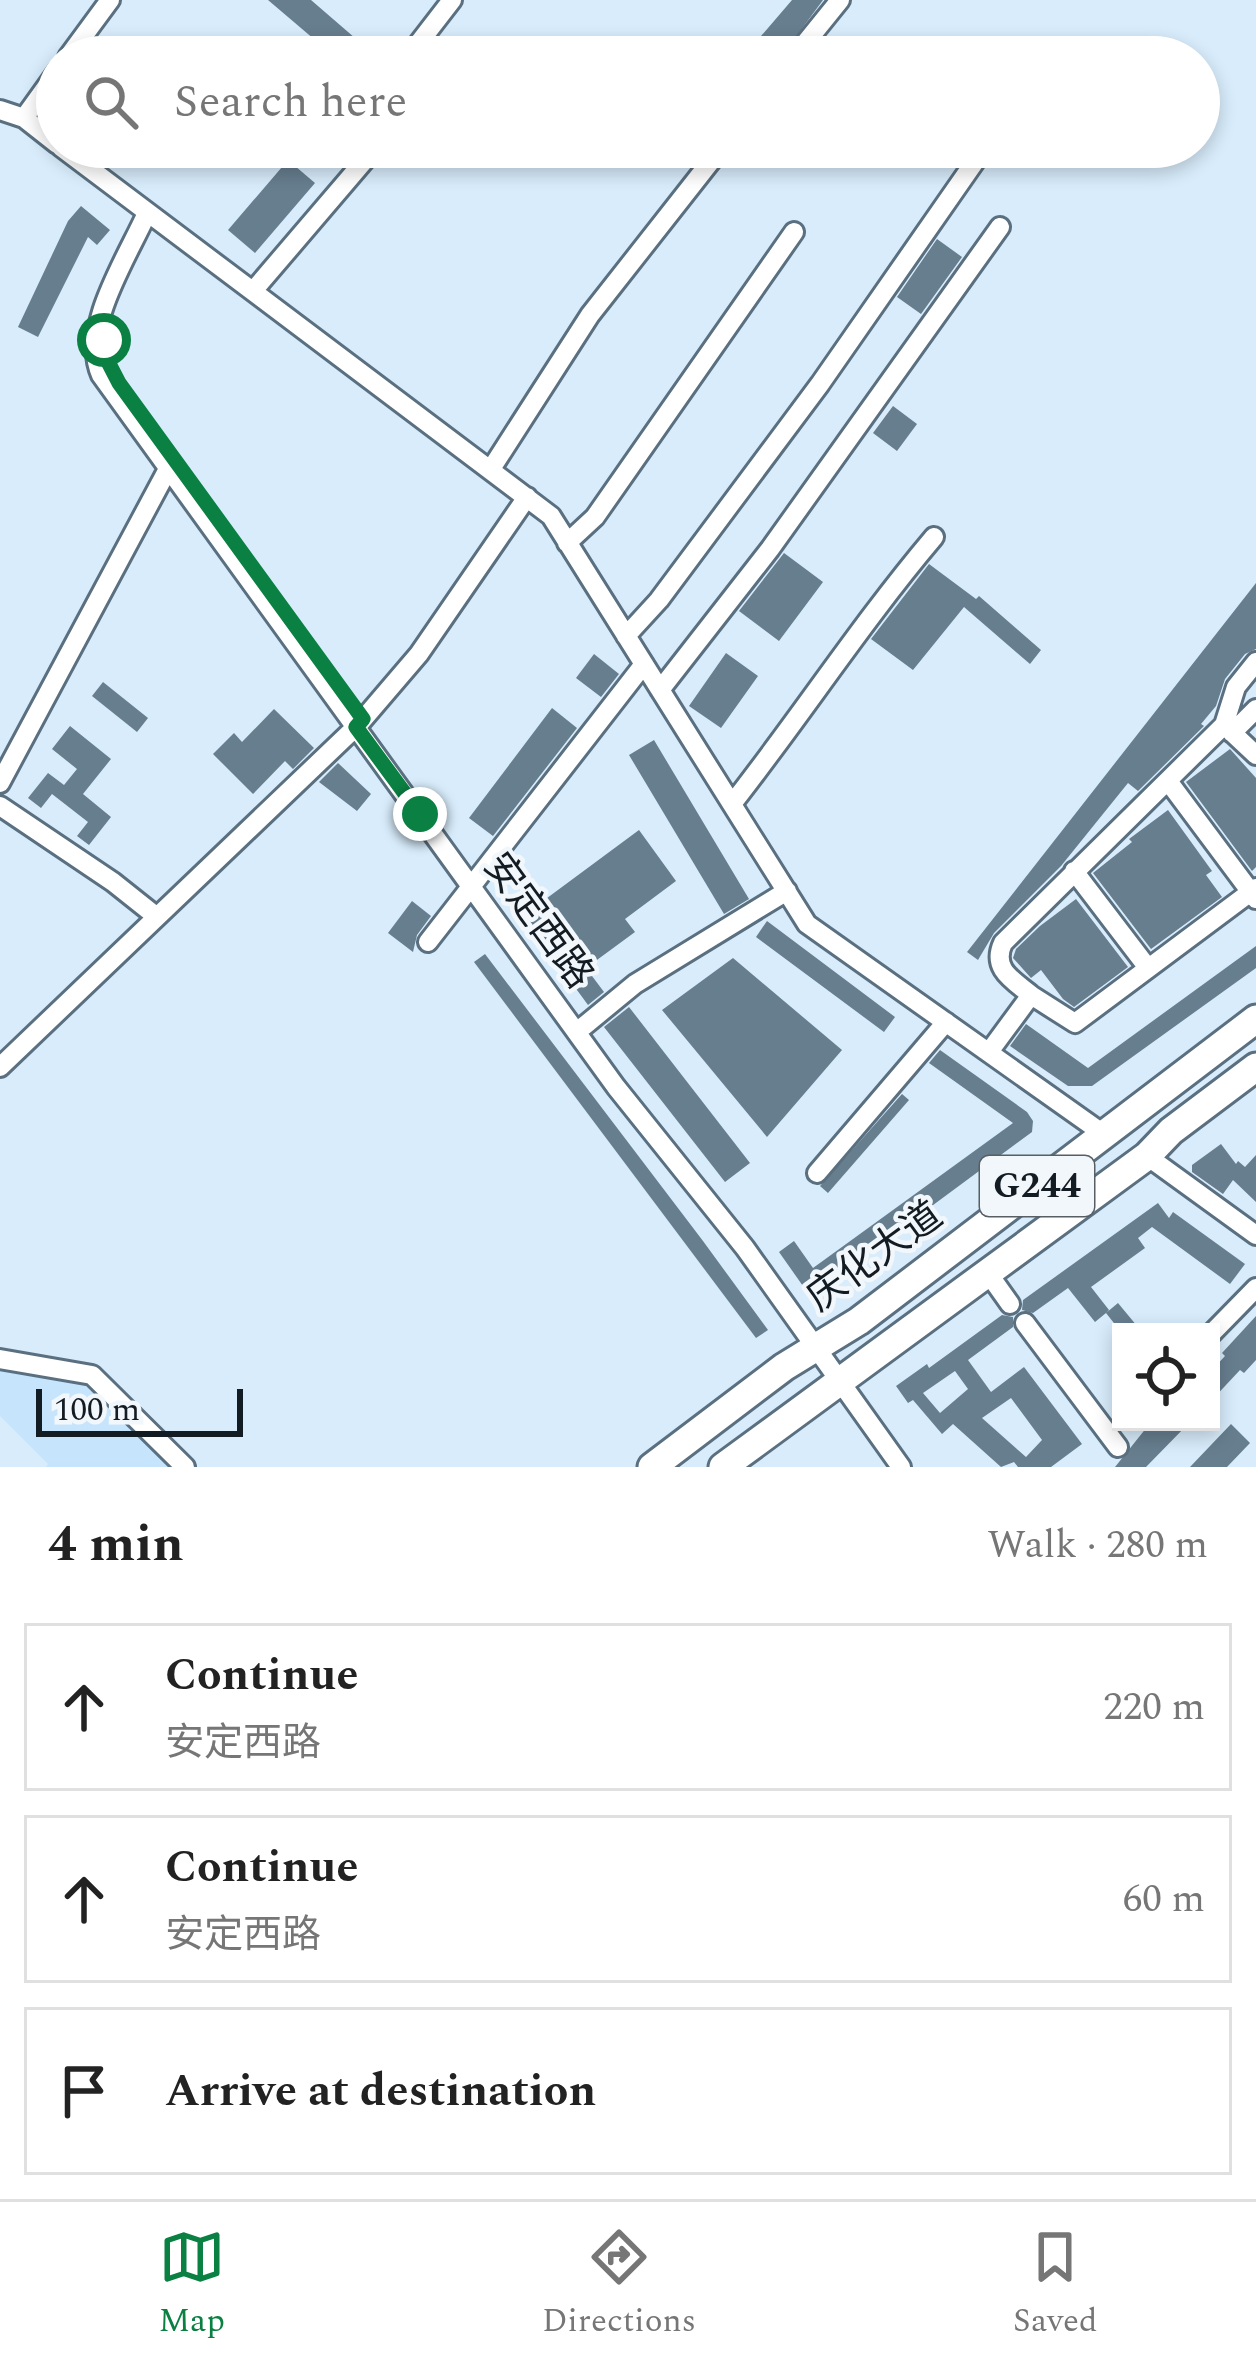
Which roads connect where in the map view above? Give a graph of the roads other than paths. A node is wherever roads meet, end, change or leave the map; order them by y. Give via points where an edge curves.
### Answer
1 (110, 0) edge
2 (452, 0) edge
3 (840, 0) edge
4 (83, 36) edge
5 (424, 36) edge
6 (811, 36) edge
7 (36, 102) edge
8 (0, 110) edge
9 (24, 118) junction
10 (36, 127) edge
11 (89, 168) edge
12 (358, 168) edge
13 (706, 168) edge
14 (971, 168) edge
15 (151, 216) junction
16 (1000, 227) dead end
17 (794, 232) dead end
18 (253, 291) junction
19 (168, 469) junction
20 (491, 469) junction
21 (527, 497) junction
22 (934, 536) dead end
23 (567, 543) junction
24 (626, 636) junction
25 (1256, 662) edge
26 (644, 664) junction
27 (660, 690) junction
28 (1256, 709) edge
29 (359, 723) junction
30 (1228, 729) junction
31 (1256, 755) edge
32 (1168, 781) junction
33 (0, 783) edge
34 (732, 803) junction
35 (0, 806) edge
36 (1074, 871) junction
37 (476, 883) junction
38 (787, 891) junction
39 (1254, 893) edge
40 (157, 917) junction
41 (428, 942) dead end
42 (1148, 968) junction
43 (1031, 995) junction
44 (1256, 1019) edge
45 (946, 1022) junction
46 (584, 1026) junction
47 (989, 1052) junction
48 (0, 1067) edge
49 (1256, 1067) edge
50 (1105, 1135) junction
51 (1147, 1156) junction
52 (817, 1173) dead end
53 (1256, 1235) edge
54 (988, 1273) junction
55 (1256, 1288) edge
56 (1010, 1304) dead end
57 (1025, 1323) dead end
58 (1220, 1325) edge
59 (820, 1345) junction
60 (0, 1359) edge
61 (843, 1378) junction
62 (1118, 1448) dead end
63 (185, 1467) edge
64 (652, 1467) edge
65 (723, 1467) edge
66 (901, 1467) edge
67 (914, 1467) edge

1 - 4 street
2 - 5 street
3 - 6 street
7 - 9 street
8 - 9 street
9 - 10 street
11 - 15 street
12 - 18 street
13 - 20 street via 590,315
14 - 24 street via 820,384
15 - 18 street
15 - 19 street, 安定西路 via 93,346 101,375
15 - 29 street, 安定西路 via 107,327 108,365
16 - 27 street
17 - 23 street via 595,517
18 - 20 street
19 - 29 street, 安定西路
19 - 33 street
20 - 21 street
21 - 23 street
21 - 29 street via 419,654
22 - 34 street
23 - 24 street
24 - 26 street
25 - 30 street via 1236,687
26 - 27 street
26 - 37 street
27 - 34 street
28 - 30 street
29 - 37 street, 安定西路
29 - 40 street
30 - 31 street
30 - 32 street
32 - 36 street
32 - 39 street
34 - 38 street
35 - 40 street
36 - 42 street
36 - 43 street via 999,950 1002,971
37 - 41 street
37 - 46 street, 安定西路
37 - 59 street, 安定西路 via 616,1087
38 - 45 street via 807,924
38 - 46 street via 634,984
39 - 42 street
40 - 48 street
42 - 43 street via 1075,1023
43 - 47 street
44 - 50 highway, 庆化大道 / G244
45 - 47 street
45 - 52 street
46 - 59 street, 安定西路 via 754,1243
47 - 50 street
49 - 51 highway, 庆化大道 / G244
50 - 59 highway, 庆化大道 / G244
51 - 53 street
51 - 54 highway, 庆化大道 / G244
54 - 56 street
54 - 61 highway, 庆化大道 / G244
55 - 58 street
57 - 62 street
59 - 61 street, 安定西路
59 - 64 highway, 庆化大道 / G244
60 - 63 street via 92,1375
61 - 65 highway, 庆化大道 / G244
61 - 66 street, 安定西路
61 - 67 street, 安定西路

